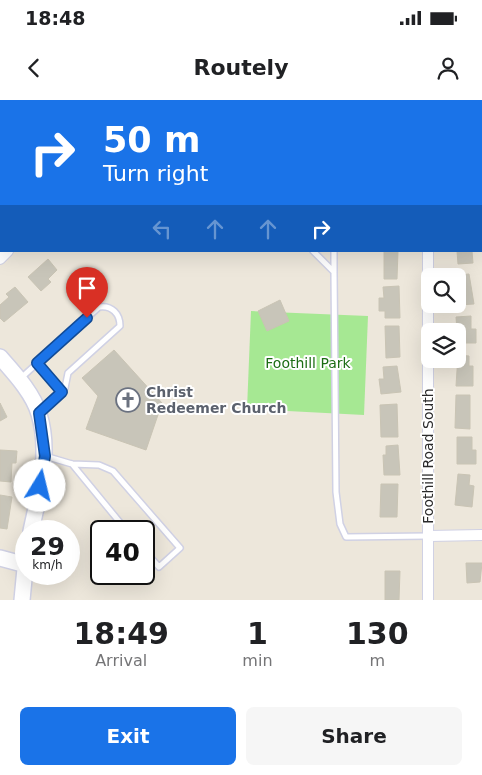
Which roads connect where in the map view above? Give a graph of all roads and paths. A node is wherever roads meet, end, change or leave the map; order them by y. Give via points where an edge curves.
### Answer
1 (315, 252) edge
2 (334, 252) edge
3 (428, 252) edge
4 (334, 272) junction
5 (0, 357) edge
6 (37, 363) junction
7 (18, 380) junction
8 (62, 392) junction
9 (39, 413) junction
10 (45, 456) junction
11 (72, 464) junction
12 (33, 520) edge
13 (118, 520) edge
14 (482, 535) edge
15 (429, 536) junction
16 (0, 558) edge
17 (15, 560) edge
18 (155, 562) edge
19 (24, 585) edge
20 (22, 600) edge
21 (428, 600) edge

1 - 4 lane
2 - 4 lane
3 - 15 street, Foothill Road South
4 - 15 lane via 336,492 340,524 346,538
5 - 7 street
6 - 7 lane
6 - 8 lane
6 - 8 lane via 99,307 112,309 120,319 120,326 68,372
7 - 9 street
8 - 9 lane
9 - 10 street
10 - 11 lane
10 - 12 street
11 - 13 lane
11 - 18 lane via 99,465 114,471 180,548 159,567
14 - 15 street
15 - 21 street, Foothill Road South
16 - 17 street
19 - 20 street

